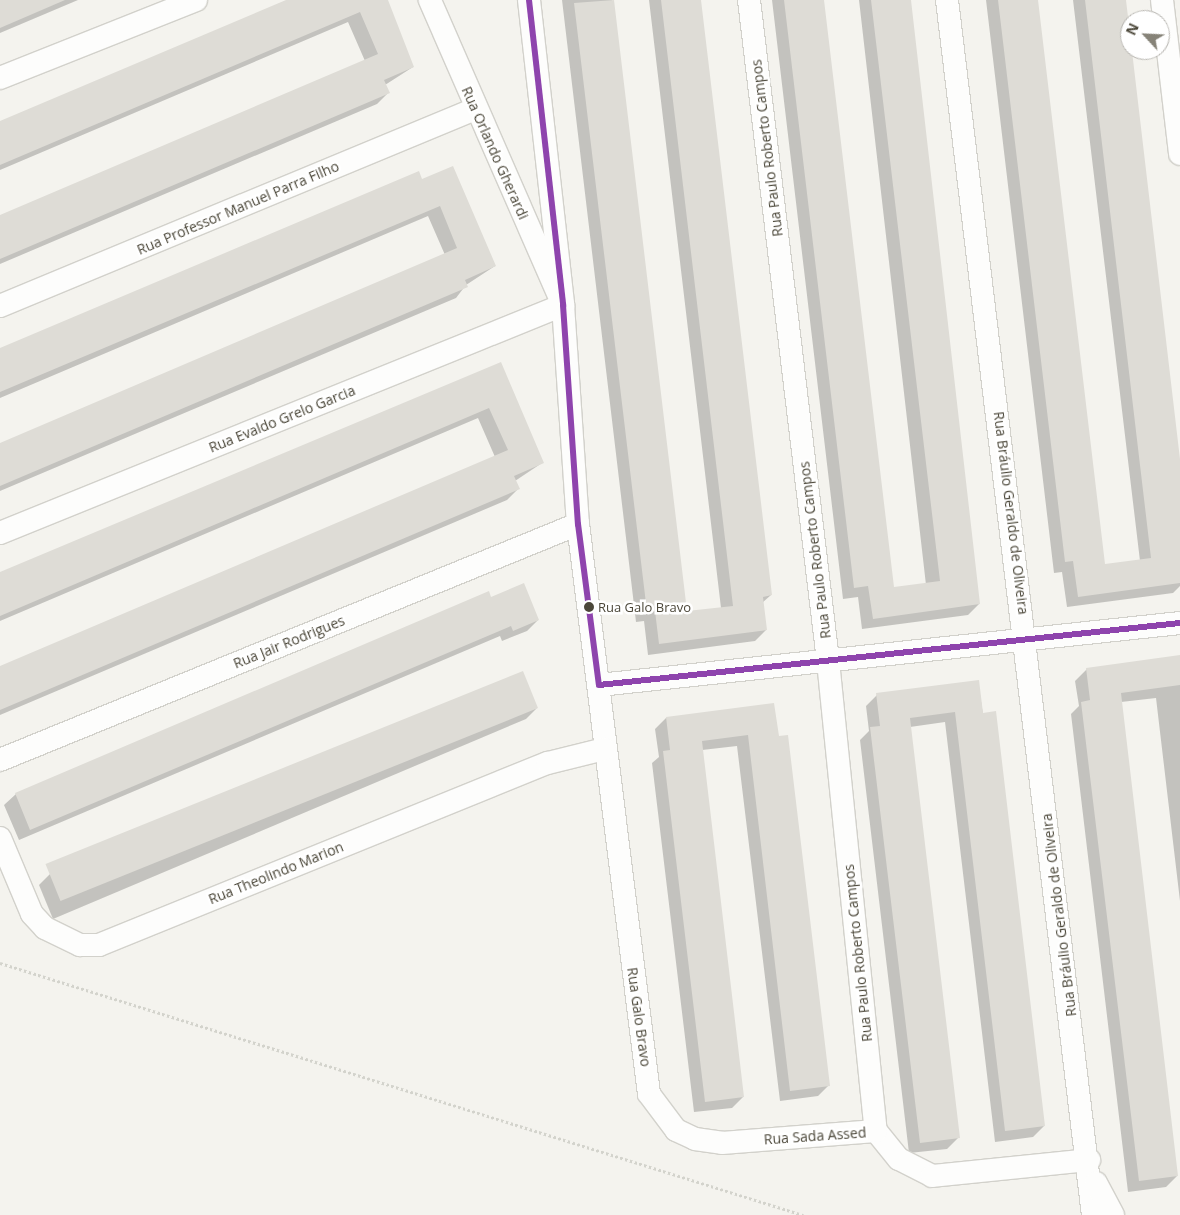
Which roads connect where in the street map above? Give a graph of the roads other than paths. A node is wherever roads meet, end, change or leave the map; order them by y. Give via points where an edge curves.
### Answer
1 (196, 0) edge
2 (430, 0) edge
3 (529, 0) edge
4 (749, 0) edge
5 (947, 0) edge
6 (1162, 0) edge
7 (0, 78) edge
8 (475, 110) junction
9 (1180, 154) edge
10 (0, 306) edge
11 (563, 306) junction
12 (578, 524) junction
13 (0, 533) edge
14 (1180, 623) edge
15 (1027, 639) junction
16 (828, 661) junction
17 (599, 685) junction
18 (604, 749) junction
19 (0, 760) edge
20 (0, 838) edge
21 (676, 1130) joint
22 (876, 1132) junction
23 (1089, 1168) junction
24 (1093, 1215) edge
25 (1113, 1215) edge

1 - 7 street
2 - 8 street, Rua Orlando Gherardi
3 - 11 street, Rua Galo Bravo
4 - 16 street, Rua Paulo Roberto Campos
5 - 15 street, Rua Bráulio Geraldo de Oliveira
6 - 9 street
8 - 10 street, Rua Professor Manuel Parra Filho
8 - 11 street, Rua Orlando Gherardi
11 - 12 street, Rua Galo Bravo
11 - 13 street, Rua Evaldo Grelo Garcia
12 - 17 street, Rua Galo Bravo
12 - 19 street, Rua Jair Rodrigues
14 - 15 street
15 - 16 street
15 - 23 street, Rua Bráulio Geraldo de Oliveira
16 - 17 street
16 - 22 street, Rua Paulo Roberto Campos
17 - 18 street, Rua Galo Bravo
18 - 20 street, Rua Theolindo Marion via 548,763 99,945 80,945 45,928 32,914
18 - 21 street, Rua Galo Bravo via 649,1094
21 - 22 street, Rua Sada Assed via 695,1139 722,1143
22 - 23 street, Rua Sada Assed via 899,1159 932,1176
23 - 24 street, Rua Bráulio Geraldo de Oliveira
23 - 25 street

